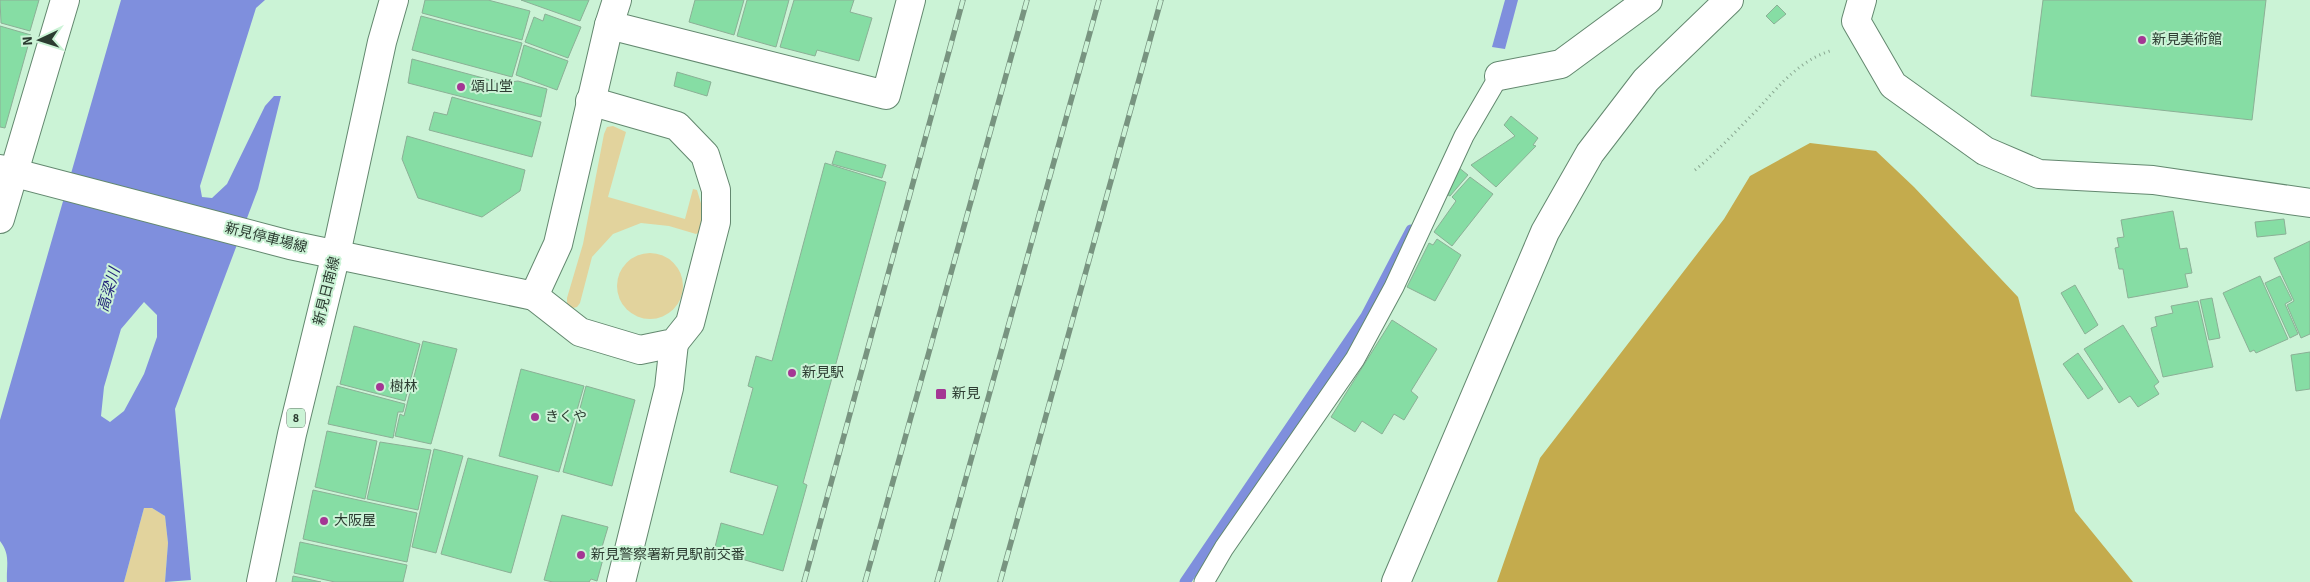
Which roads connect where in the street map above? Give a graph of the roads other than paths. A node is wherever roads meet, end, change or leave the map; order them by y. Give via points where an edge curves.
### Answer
1 (65, 0) edge
2 (394, 0) edge
3 (618, 0) edge
4 (911, 0) edge
5 (1648, 0) edge
6 (1729, 0) edge
7 (1862, 0) edge
8 (608, 25) junction
9 (1499, 76) joint
10 (590, 101) junction
11 (16, 173) edge
12 (2310, 203) edge
13 (0, 219) edge
14 (336, 254) junction
15 (534, 296) junction
16 (674, 343) junction
17 (261, 582) edge
18 (621, 582) edge
19 (1204, 582) edge
20 (1396, 582) edge

1 - 11 street
2 - 14 street, 新見日南線 / 8
3 - 8 street
4 - 8 street via 886,95
5 - 9 street via 1561,64
6 - 20 street via 1646,80 1590,153 1545,232
7 - 12 street via 1856,21 1893,85 1985,151 2039,174 2153,180
8 - 10 street
9 - 19 lane via 1464,136 1394,287 1355,359 1224,548
10 - 15 street via 558,244
10 - 16 street via 677,126 704,155 716,190 716,222 690,324
11 - 13 street
11 - 14 street, 新見停車場線 via 290,245
14 - 15 street, 新見停車場線
14 - 17 street, 新見日南線 / 8 via 292,434
15 - 16 street via 580,332 640,350
16 - 18 street via 669,388

